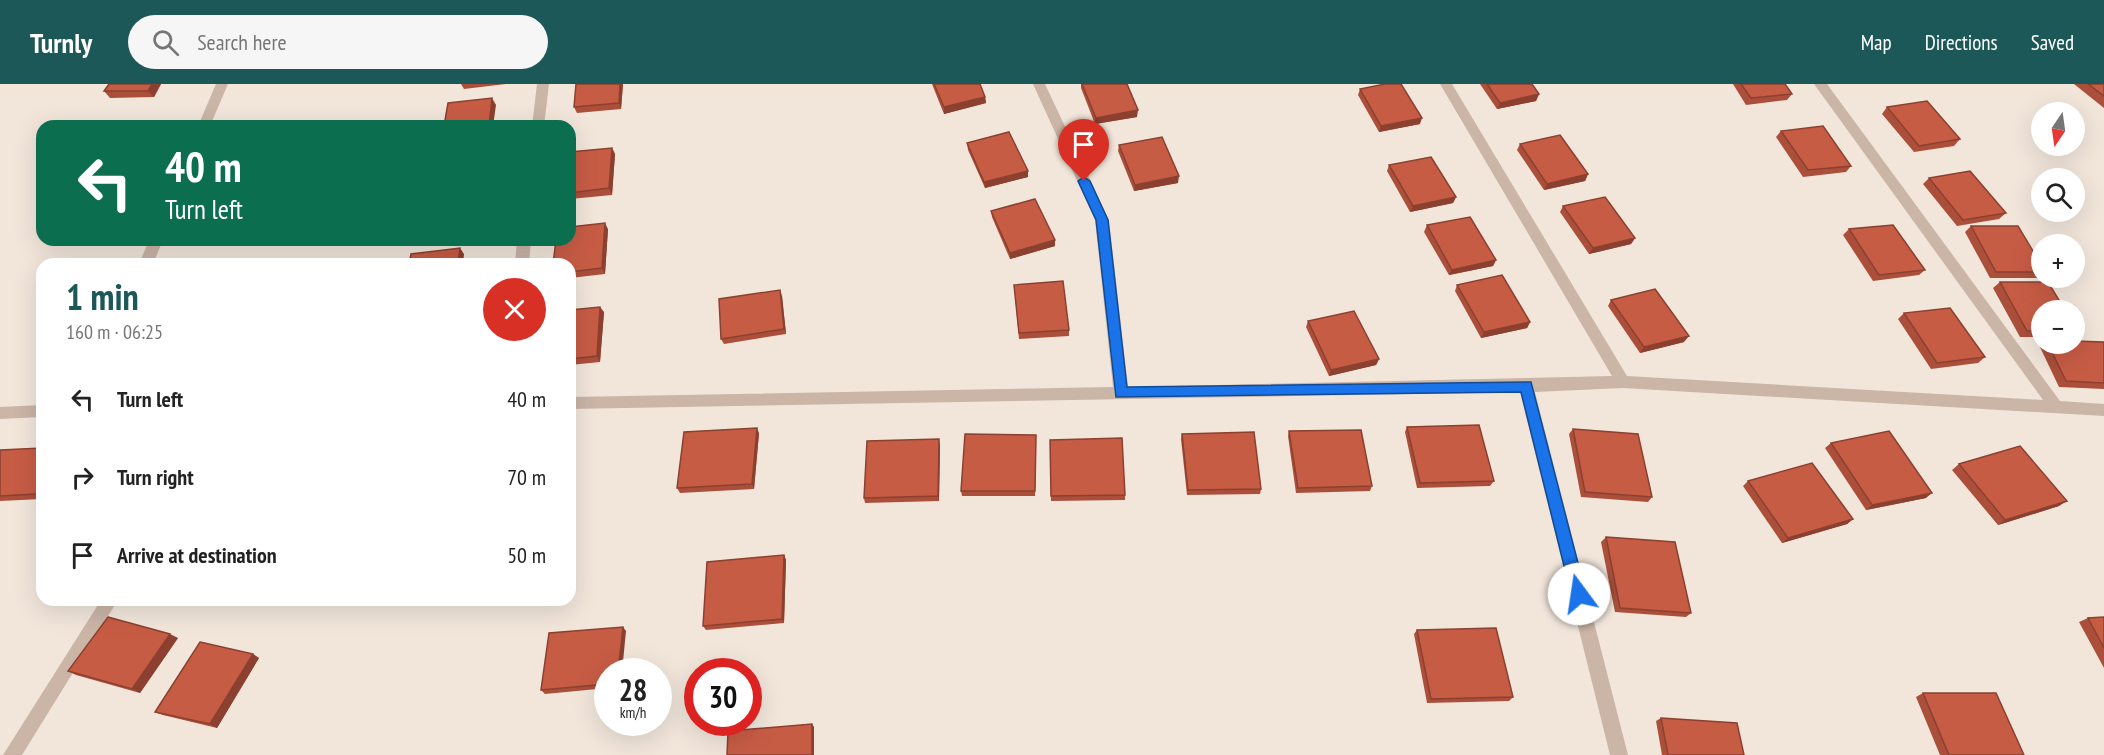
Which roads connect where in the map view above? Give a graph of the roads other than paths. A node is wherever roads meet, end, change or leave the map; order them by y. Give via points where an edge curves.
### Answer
1 (222, 84) edge
2 (543, 84) edge
3 (1039, 84) edge
4 (1446, 84) edge
5 (1820, 84) edge
6 (207, 120) edge
7 (539, 120) edge
8 (1623, 382) junction
9 (1526, 386) junction
10 (1121, 393) junction
11 (576, 403) edge
12 (2056, 407) junction
13 (36, 411) edge
14 (2104, 411) edge
15 (0, 413) edge
16 (106, 606) edge
17 (12, 755) edge
18 (1619, 755) edge

1 - 6 street
2 - 7 street
3 - 10 street via 1102,220
4 - 8 street
5 - 12 street
8 - 9 street
8 - 12 street
9 - 10 street
9 - 18 street
10 - 11 street
12 - 14 street
13 - 15 street
16 - 17 street

